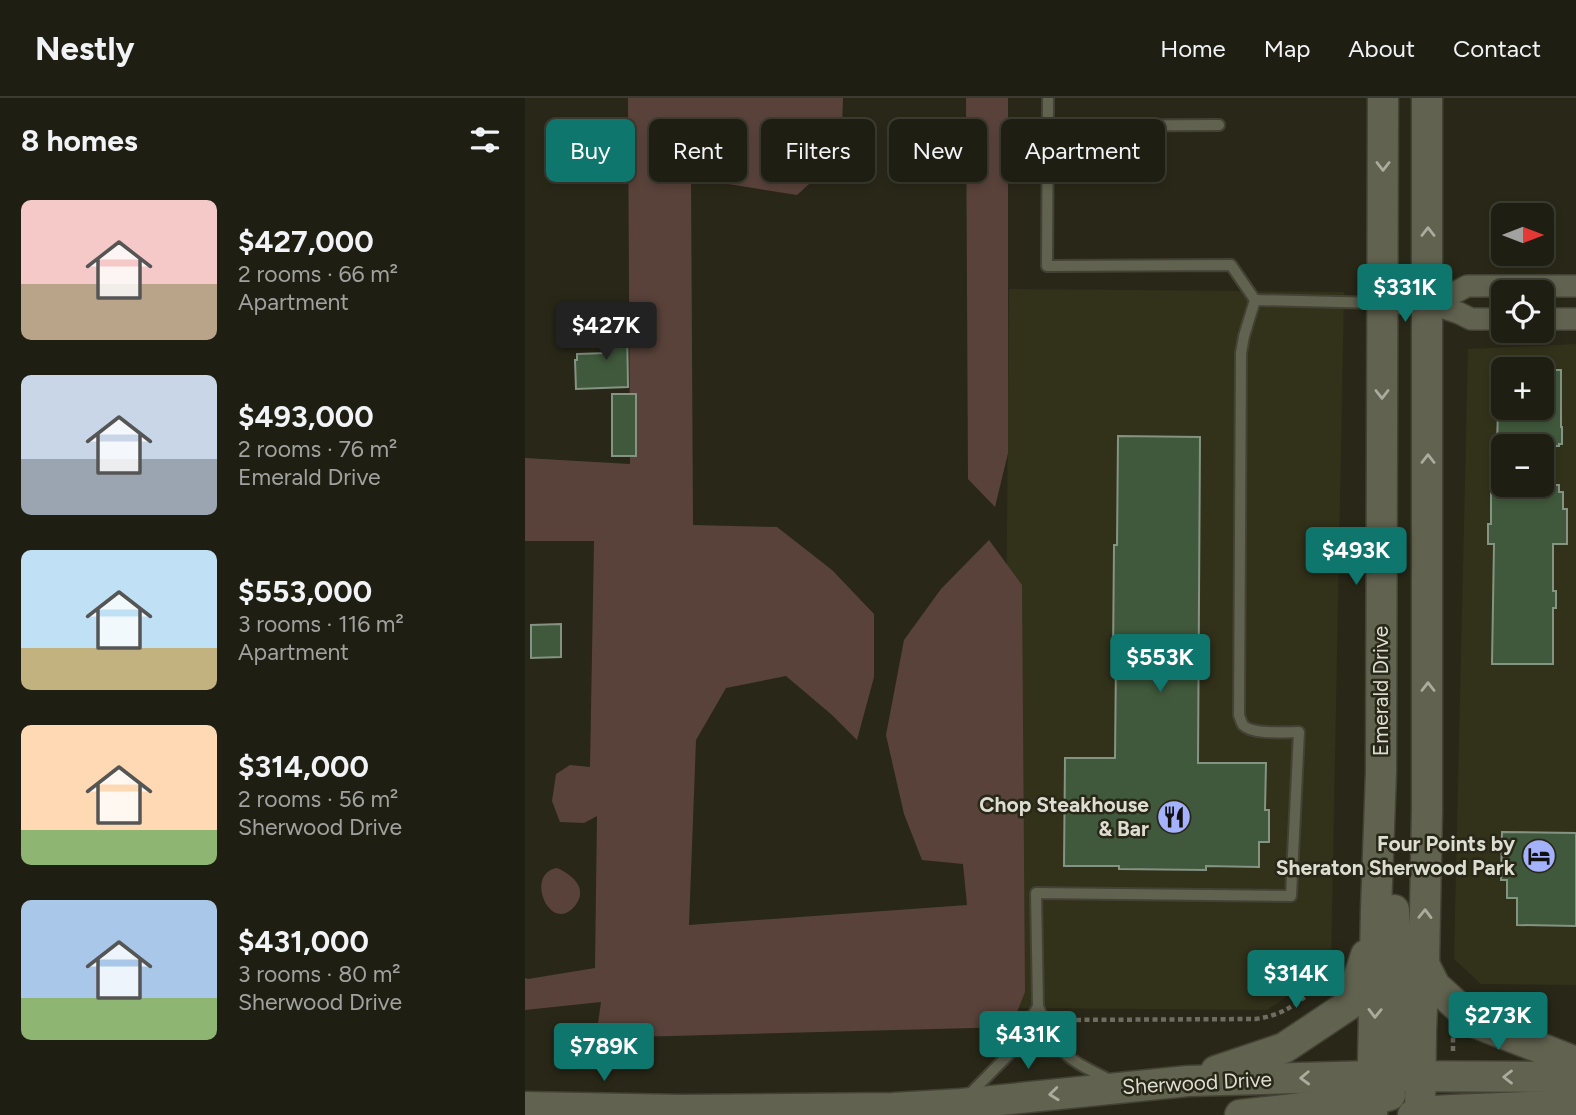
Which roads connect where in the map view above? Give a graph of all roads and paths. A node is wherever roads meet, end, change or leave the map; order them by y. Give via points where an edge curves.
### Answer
1 (1048, 98) edge
2 (1383, 98) edge
3 (1427, 98) edge
4 (1048, 119) edge
5 (1165, 125) edge
6 (1219, 125) dead end
7 (1048, 182) edge
8 (1576, 286) edge
9 (1255, 300) junction
10 (1382, 303) junction
11 (1429, 303) junction
12 (1576, 318) edge
13 (1491, 319) edge
14 (1554, 319) edge
15 (1381, 772) junction
16 (1375, 910) junction
17 (1424, 964) junction
18 (1321, 1000) dead end
19 (1038, 1006) junction
20 (1055, 1020) dead end
21 (1453, 1030) dead end
22 (1453, 1051) dead end
23 (1576, 1062) edge
24 (1576, 1077) edge
25 (1188, 1081) junction
26 (1123, 1086) junction
27 (1372, 1097) edge
28 (1413, 1100) edge
29 (961, 1104) junction
30 (1576, 1105) edge
31 (525, 1107) edge
32 (1240, 1115) edge

1 - 4 lane
2 -> 10 main road, Emerald Drive
11 -> 3 main road
5 - 6 lane
7 - 9 lane via 1047,266 1231,265
8 - 11 street via 1467,286
9 - 10 lane
9 - 19 lane via 1241,354 1239,715 1250,730 1299,732 1291,896 1036,893
10 - 11 street
10 -> 15 main road, Emerald Drive
11 - 13 street via 1471,319
17 -> 11 main road
12 - 14 street
15 - 16 main road, Emerald Drive
15 - 28 main road
16 - 25 main road via 1350,1004 1284,1048
16 -> 27 main road, Emerald Drive
17 - 23 main road via 1435,986 1476,1023
17 - 28 main road
18 - 20 path via 1313,990 1285,1012 1256,1019
19 - 26 lane via 1063,1053
19 - 29 lane via 1013,1050
21 - 22 path
24 -> 28 main road, Sherwood Drive
25 - 26 main road, Sherwood Drive
27 -> 25 main road, Sherwood Drive
26 -> 29 main road, Sherwood Drive
27 - 28 main road, Sherwood Drive
27 - 32 main road
28 - 30 main road
29 - 31 main road, Sherwood Drive via 756,1110

